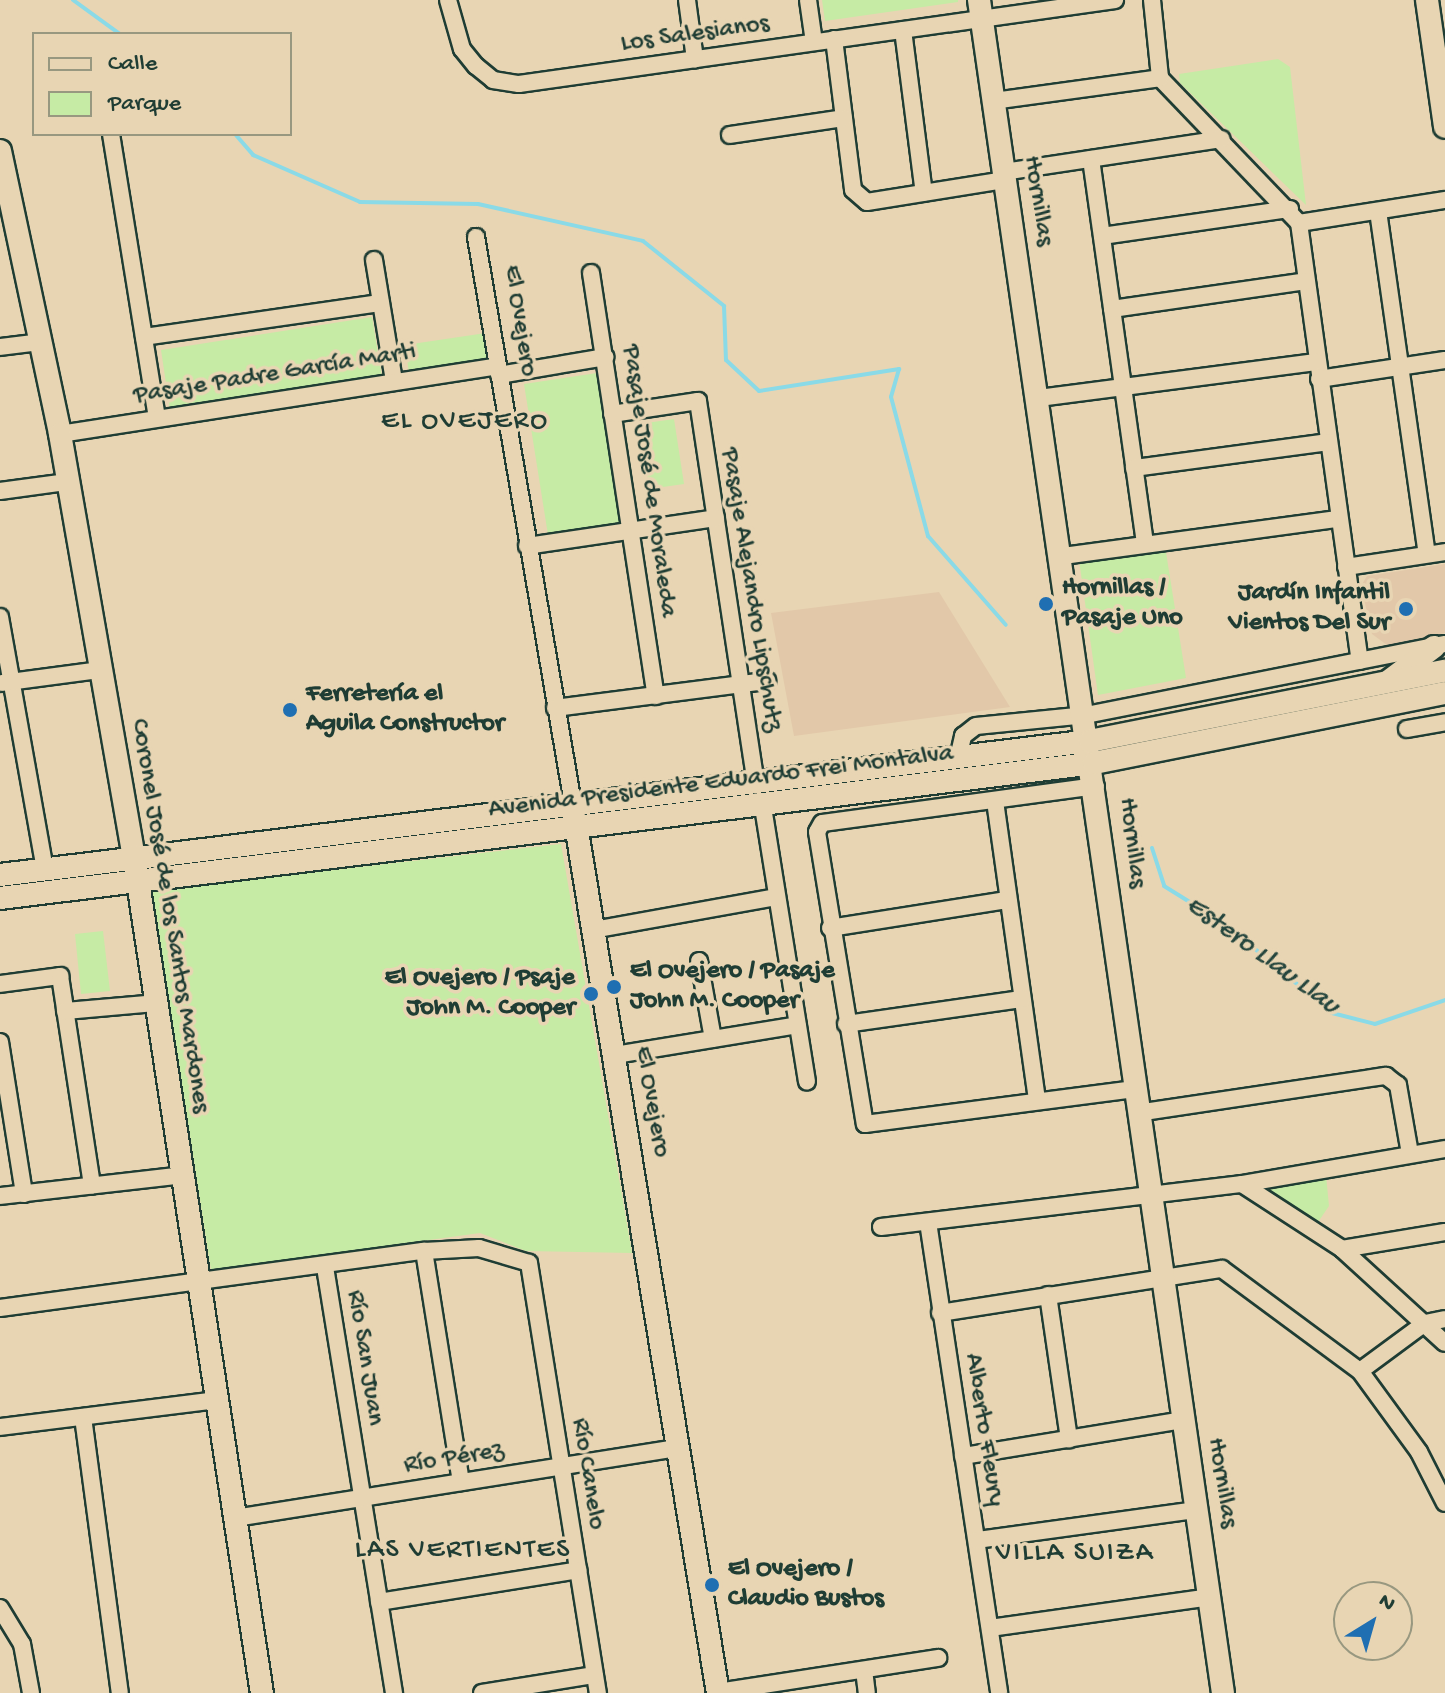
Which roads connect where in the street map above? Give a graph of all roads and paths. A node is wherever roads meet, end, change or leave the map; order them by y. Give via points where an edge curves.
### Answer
1 (448, 0) edge
2 (687, 0) edge
3 (808, 0) edge
4 (1115, 0) edge
5 (1152, 0) edge
6 (1427, 0) edge
7 (980, 9) edge
8 (903, 30) junction
9 (834, 39) junction
10 (814, 42) junction
11 (695, 59) junction
12 (1160, 78) junction
13 (993, 101) junction
14 (844, 118) junction
15 (1445, 127) edge
16 (730, 135) dead end
17 (111, 136) edge
18 (1222, 139) junction
19 (0, 151) edge
20 (1091, 159) junction
21 (1004, 176) junction
22 (924, 193) junction
23 (1445, 200) edge
24 (1378, 211) junction
25 (1294, 216) junction
26 (1102, 236) junction
27 (476, 237) dead end
28 (374, 260) dead end
29 (591, 273) dead end
30 (1306, 281) junction
31 (381, 303) junction
32 (1112, 309) junction
33 (144, 337) junction
34 (40, 342) junction
35 (0, 347) edge
36 (605, 357) junction
37 (1445, 360) edge
38 (1401, 367) junction
39 (498, 370) junction
40 (1317, 370) junction
41 (394, 381) junction
42 (1123, 387) junction
43 (1039, 398) junction
44 (612, 414) junction
45 (157, 417) junction
46 (60, 434) junction
47 (1328, 442) junction
48 (1134, 468) junction
49 (67, 482) junction
50 (0, 491) edge
51 (716, 518) junction
52 (1338, 519) junction
53 (629, 531) junction
54 (1145, 544) junction
55 (527, 546) junction
56 (1445, 552) edge
57 (1427, 554) junction
58 (1063, 556) junction
59 (1346, 567) junction
60 (0, 617) edge
61 (1439, 646) edge
62 (1360, 661) junction
63 (100, 670) junction
64 (1445, 671) edge
65 (767, 681) dead end
66 (5, 683) edge
67 (740, 683) junction
68 (1384, 684) junction
69 (1445, 693) edge
70 (656, 696) junction
71 (555, 708) junction
72 (1086, 715) junction
73 (1445, 722) edge
74 (1407, 729) dead end
75 (1092, 752) junction
76 (958, 758) junction
77 (756, 786) junction
78 (1096, 786) junction
79 (995, 801) junction
80 (763, 807) junction
81 (575, 820) junction
82 (134, 856) junction
83 (45, 869) junction
84 (0, 875) edge
85 (137, 880) junction
86 (777, 897) junction
87 (0, 898) edge
88 (1007, 900) junction
89 (830, 928) junction
90 (593, 930) junction
91 (699, 961) dead end
92 (0, 984) edge
93 (1022, 999) junction
94 (156, 1003) junction
95 (65, 1011) junction
96 (846, 1024) junction
97 (798, 1025) junction
98 (713, 1039) junction
99 (0, 1042) edge
100 (615, 1055) junction
101 (807, 1082) dead end
102 (1133, 1089) junction
103 (1037, 1101) junction
104 (1137, 1113) junction
105 (1445, 1149) edge
106 (1410, 1154) junction
107 (183, 1175) junction
108 (1242, 1184) junction
109 (92, 1186) junction
110 (1149, 1191) junction
111 (24, 1194) junction
112 (0, 1196) edge
113 (928, 1222) junction
114 (881, 1227) dead end
115 (1445, 1232) edge
116 (1342, 1249) junction
117 (424, 1251) junction
118 (325, 1267) junction
119 (1164, 1277) junction
120 (200, 1286) junction
121 (1048, 1295) junction
122 (0, 1308) edge
123 (940, 1313) junction
124 (1445, 1319) edge
125 (1425, 1323) junction
126 (1445, 1343) edge
127 (1360, 1371) junction
128 (217, 1400) junction
129 (83, 1417) junction
130 (1182, 1420) junction
131 (0, 1427) edge
132 (1069, 1439) junction
133 (679, 1448) junction
134 (963, 1456) junction
135 (562, 1466) junction
136 (461, 1482) junction
137 (362, 1498) junction
138 (1445, 1503) edge
139 (1196, 1510) junction
140 (235, 1518) junction
141 (977, 1540) junction
142 (578, 1570) junction
143 (1211, 1597) junction
144 (379, 1602) junction
145 (0, 1608) edge
146 (990, 1628) junction
147 (938, 1658) dead end
148 (864, 1670) junction
149 (595, 1675) junction
150 (718, 1692) edge
151 (31, 1693) edge
152 (120, 1693) edge
153 (262, 1693) edge
154 (394, 1693) edge
155 (482, 1693) edge
156 (598, 1693) edge
157 (867, 1693) edge
158 (999, 1693) edge
159 (1223, 1693) edge

1 - 11 street, Los Salesianos via 462,49 493,80 519,84
2 - 11 street
3 - 10 street
4 - 7 street, Los Salesianos
5 - 12 street
6 - 15 street
7 - 8 street, Los Salesianos
7 - 13 street, Hornillas
8 - 9 street, Los Salesianos
8 - 22 street
9 - 10 street, Los Salesianos
9 - 14 street
10 - 11 street, Los Salesianos
12 - 13 street
12 - 18 street
13 - 21 street, Hornillas
14 - 16 street
14 - 22 street via 853,190 867,202
17 - 33 street
18 - 20 street
18 - 25 street
19 - 34 street, Coronel José de los Santos Mardones
20 - 21 street
20 - 26 street
21 - 22 street
21 - 43 street, Hornillas
23 - 24 street
24 - 25 street
24 - 38 street
25 - 26 street
25 - 30 street
26 - 32 street
27 - 39 street, El Ovejero
28 - 31 street
29 - 36 street, Pasaje José de Moraleda
30 - 32 street
30 - 40 street
31 - 33 street
31 - 41 street
32 - 42 street
33 - 45 street
34 - 35 street
34 - 46 street, Coronel José de los Santos Mardones
36 - 39 street, Pasaje Padre García Marti
36 - 44 street, Pasaje José de Moraleda
37 - 38 street
38 - 40 street
38 - 57 street
39 - 41 street, Pasaje Padre García Marti
39 - 55 street, El Ovejero
40 - 42 street
40 - 47 street
41 - 45 street, Pasaje Padre García Marti
42 - 43 street
42 - 48 street
43 - 58 street, Hornillas
44 - 51 street, Pasaje Alejandro Lipschutz via 698,401
44 - 53 street, Pasaje José de Moraleda
45 - 46 street, Pasaje Padre García Marti
46 - 49 street, Coronel José de los Santos Mardones
47 - 48 street
47 - 52 street
48 - 54 street
49 - 50 street
49 - 63 street, Coronel José de los Santos Mardones
51 - 53 street
51 - 67 street, Pasaje Alejandro Lipschutz
52 - 54 street
52 - 59 street
53 - 55 street
53 - 70 street, Pasaje José de Moraleda
54 - 58 street
55 - 71 street, El Ovejero
56 - 57 street
57 - 59 street
58 - 72 street, Hornillas
59 - 62 street
60 - 66 street
61 - 62 street, Avenida Presidente Eduardo Frei Montalva
61 - 68 street
62 - 72 street, Avenida Presidente Eduardo Frei Montalva
63 - 66 street
63 - 82 street, Coronel José de los Santos Mardones
64 - 68 street, Avenida Presidente Eduardo Frei Montalva
65 - 67 street
66 - 83 street
67 - 70 street
67 - 77 street, Pasaje Alejandro Lipschutz
68 - 75 street, Avenida Presidente Eduardo Frei Montalva
69 - 75 street, Avenida Presidente Eduardo Frei Montalva
70 - 71 street
71 - 81 street, El Ovejero
72 - 75 street, Hornillas
72 - 76 street, Avenida Presidente Eduardo Frei Montalva via 976,726 963,736
73 - 74 street
75 - 76 street, Avenida Presidente Eduardo Frei Montalva
75 - 78 street, Hornillas
75 - 80 street, Avenida Presidente Eduardo Frei Montalva
76 - 77 street, Avenida Presidente Eduardo Frei Montalva
77 - 81 street, Avenida Presidente Eduardo Frei Montalva
78 - 79 street, Avenida Presidente Eduardo Frei Montalva
78 - 102 street, Hornillas
79 - 88 street
79 - 89 street, Avenida Presidente Eduardo Frei Montalva via 820,824
80 - 81 street, Avenida Presidente Eduardo Frei Montalva
80 - 86 street
81 - 82 street, Avenida Presidente Eduardo Frei Montalva
81 - 85 street, Avenida Presidente Eduardo Frei Montalva
81 - 90 street, El Ovejero
82 - 83 street, Avenida Presidente Eduardo Frei Montalva
82 - 85 street, Coronel José de los Santos Mardones
83 - 84 street, Avenida Presidente Eduardo Frei Montalva
85 - 87 street, Avenida Presidente Eduardo Frei Montalva
85 - 94 street, Coronel José de los Santos Mardones
86 - 90 street
86 - 97 street
88 - 89 street
88 - 93 street
89 - 96 street
90 - 100 street, El Ovejero
91 - 98 street
92 - 95 street via 60,976
93 - 96 street
93 - 103 street
94 - 95 street
94 - 107 street, Coronel José de los Santos Mardones
95 - 109 street
96 - 103 street via 865,1124
97 - 98 street
97 - 101 street
98 - 100 street
99 - 111 street
100 - 133 street, El Ovejero
102 - 103 street
102 - 104 street, Hornillas
104 - 106 street via 1386,1076 1398,1085
104 - 110 street, Hornillas
105 - 106 street
106 - 108 street
107 - 109 street
107 - 120 street, Coronel José de los Santos Mardones
108 - 110 street
108 - 116 street
109 - 111 street
110 - 113 street
110 - 119 street, Hornillas
111 - 112 street
113 - 114 street
113 - 123 street, Alberto Fleury
115 - 116 street
116 - 125 street
117 - 118 street
117 - 135 street, Río Canelo via 479,1248 529,1263
117 - 136 street
118 - 120 street
118 - 137 street, Río San Juan
119 - 121 street
119 - 127 street via 1222,1269
119 - 130 street, Hornillas
120 - 122 street
120 - 128 street, Coronel José de los Santos Mardones
121 - 123 street
121 - 132 street
123 - 134 street, Alberto Fleury
124 - 125 street
125 - 126 street
125 - 127 street
127 - 138 street
128 - 129 street
128 - 140 street, Coronel José de los Santos Mardones
129 - 131 street
129 - 152 street
130 - 132 street
130 - 139 street, Hornillas
132 - 134 street
133 - 135 street, Río Pérez
133 - 150 street, El Ovejero
134 - 141 street, Alberto Fleury
135 - 136 street, Río Pérez
135 - 142 street, Río Canelo
136 - 137 street, Río Pérez
137 - 140 street, Río Pérez
137 - 144 street, Río San Juan
139 - 141 street
139 - 143 street, Hornillas
140 - 153 street, Coronel José de los Santos Mardones
141 - 146 street, Alberto Fleury
142 - 144 street
142 - 149 street, Río Canelo
143 - 146 street
143 - 159 street, Hornillas
144 - 154 street, Río San Juan
145 - 151 street via 22,1644
146 - 158 street, Alberto Fleury
147 - 148 street
148 - 150 street
148 - 157 street
149 - 155 street
149 - 156 street, Río Canelo

